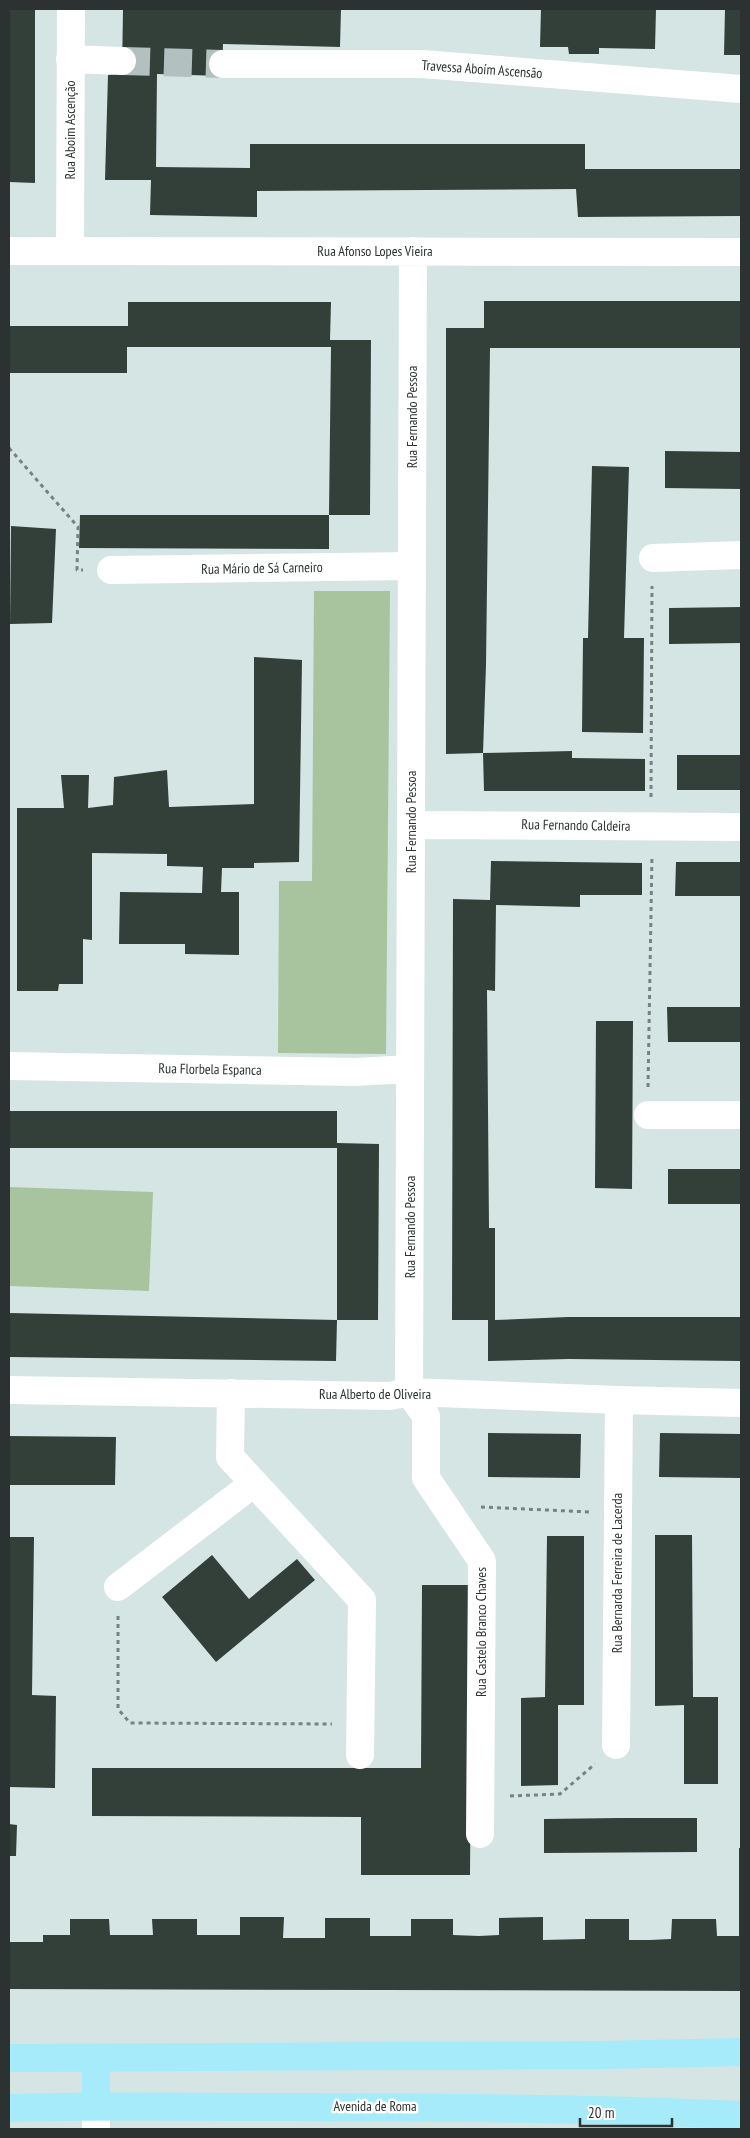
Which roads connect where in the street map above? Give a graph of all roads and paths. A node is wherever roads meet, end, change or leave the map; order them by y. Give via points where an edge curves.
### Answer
1 (71, 9) edge
2 (70, 58) junction
3 (122, 61) tunnel mouth
4 (223, 64) tunnel mouth
5 (741, 89) edge
6 (9, 250) edge
7 (70, 251) junction
8 (413, 251) junction
9 (741, 252) edge
10 (9, 448) edge
11 (741, 555) edge
12 (653, 558) joint
13 (412, 566) junction
14 (112, 570) joint
15 (412, 825) junction
16 (654, 826) junction
17 (741, 827) edge
18 (9, 1066) edge
19 (410, 1069) junction
20 (648, 1115) joint
21 (741, 1115) edge
22 (9, 1390) edge
23 (409, 1392) junction
24 (230, 1393) junction
25 (619, 1400) junction
26 (741, 1402) edge
27 (254, 1483) junction
28 (445, 1506) junction
29 (618, 1513) junction
30 (118, 1587) joint
31 (360, 1724) junction
32 (616, 1745) joint
33 (360, 1755) dead end
34 (481, 1797) junction
35 (480, 1834) dead end
36 (741, 2052) edge
37 (9, 2058) edge
38 (96, 2058) junction
39 (9, 2108) edge
40 (741, 2115) edge
41 (96, 2118) edge

1 - 2 street, Rua Aboim Ascenção
2 - 3 street
2 - 7 street, Rua Aboim Ascenção
4 - 5 street, Travessa Aboím Ascensão via 422,64
6 - 7 street, Rua Afonso Lopes Vieira
7 - 8 street, Rua Afonso Lopes Vieira
8 - 9 street, Rua Afonso Lopes Vieira
8 - 13 street, Rua Fernando Pessoa
10 - 14 path via 78,527 77,570
11 - 12 street
12 - 16 path via 651,771
13 - 14 street, Rua Mário de Sá Carneiro
13 - 15 street, Rua Fernando Pessoa
15 - 16 street, Rua Fernando Caldeira
15 - 19 street, Rua Fernando Pessoa
16 - 17 street, Rua Fernando Caldeira
16 - 20 path via 650,872
18 - 19 street, Rua Florbela Espanca via 355,1072
19 - 23 street, Rua Fernando Pessoa
20 - 21 street
22 - 24 street, Rua Alberto de Oliveira
23 - 24 street, Rua Alberto de Oliveira via 390,1396
23 - 25 street, Rua Alberto de Oliveira
23 - 28 street, Rua Castelo Branco Chaves via 426,1416 426,1478
24 - 27 street via 230,1457
25 - 26 street, Rua Alberto de Oliveira
25 - 29 street, Rua Bernarda Ferreira de Lacerda
27 - 30 street
27 - 31 street via 362,1600
28 - 29 path
28 - 34 street, Rua Castelo Branco Chaves via 482,1561
29 - 32 street, Rua Bernarda Ferreira de Lacerda
30 - 31 path via 118,1709 130,1722
31 - 33 street
32 - 34 path via 560,1794
34 - 35 street, Rua Castelo Branco Chaves
36 - 38 main road
37 - 38 main road
38 - 41 main road
39 - 41 main road, Avenida de Roma
40 - 41 main road, Avenida de Roma via 460,2106

